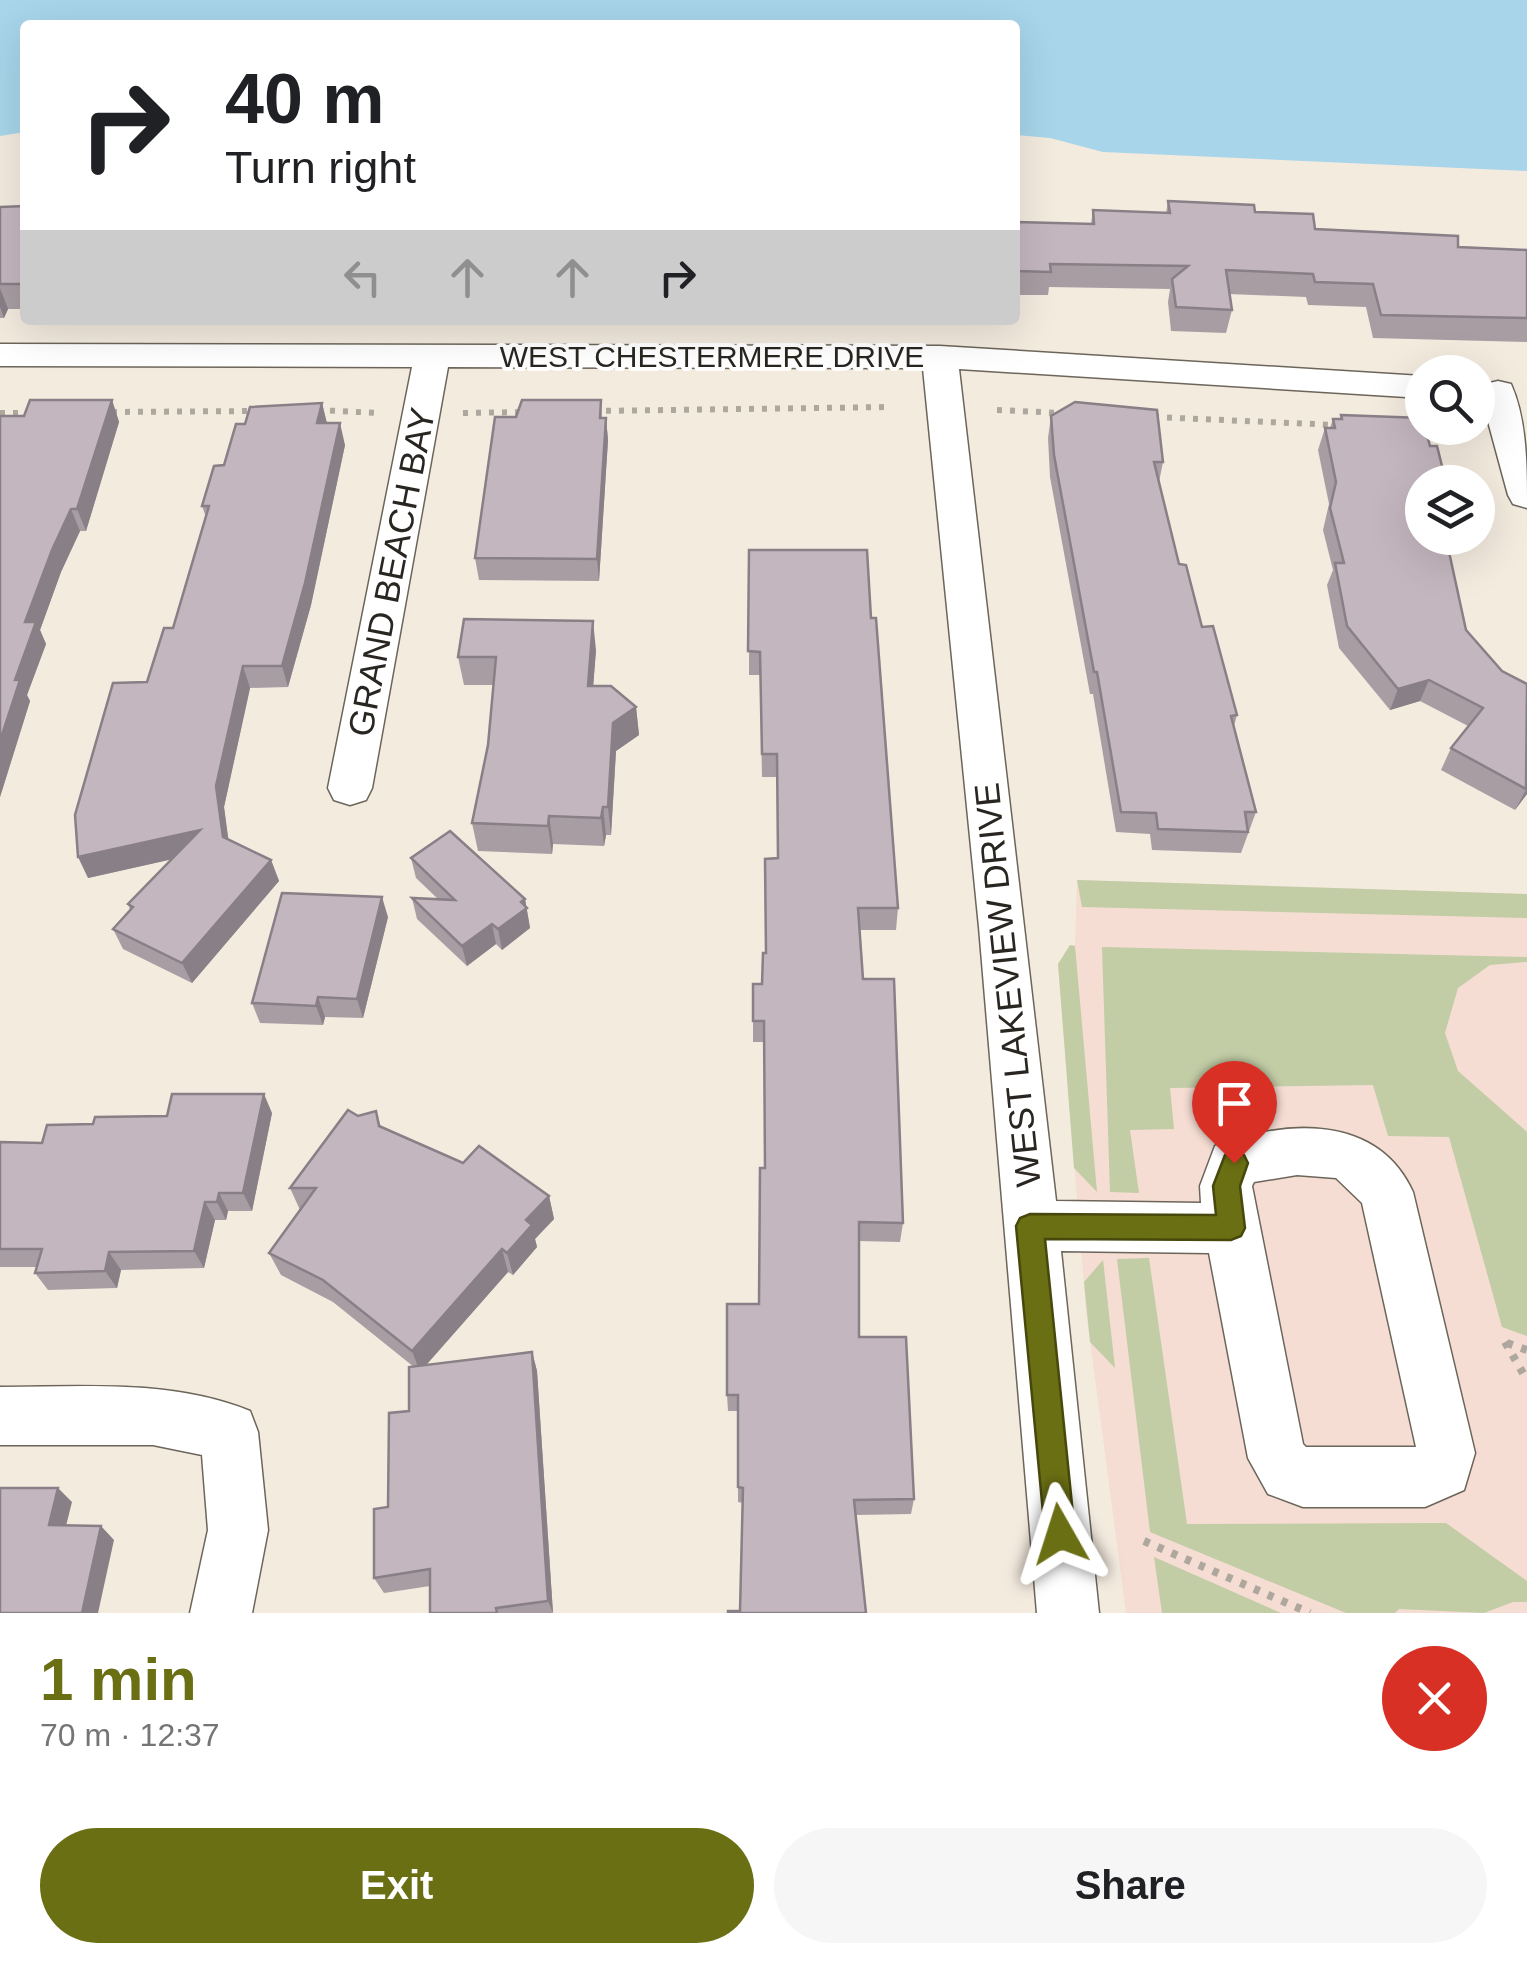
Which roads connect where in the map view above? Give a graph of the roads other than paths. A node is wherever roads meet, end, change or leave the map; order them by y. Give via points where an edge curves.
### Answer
1 (0, 355) edge
2 (432, 356) junction
3 (940, 357) junction
4 (1405, 386) edge
5 (1501, 392) edge
6 (1527, 496) edge
7 (350, 788) dead end
8 (1030, 1226) junction
9 (1231, 1228) junction
10 (0, 1416) edge
11 (221, 1613) edge
12 (1068, 1613) edge

1 - 2 street, WEST CHESTERMERE DRIVE
2 - 3 street, WEST CHESTERMERE DRIVE
2 - 7 street, GRAND BEACH BAY
3 - 4 street, WEST CHESTERMERE DRIVE
3 - 8 street, WEST LAKEVIEW DRIVE
5 - 6 street
8 - 9 street
8 - 12 street, WEST LAKEVIEW DRIVE
9 - 9 street via 1276,1458 1289,1473 1424,1477 1443,1469 1446,1453 1386,1192 1358,1162 1320,1152 1269,1152 1234,1163 1226,1186
10 - 11 street via 153,1416 229,1432 238,1530

